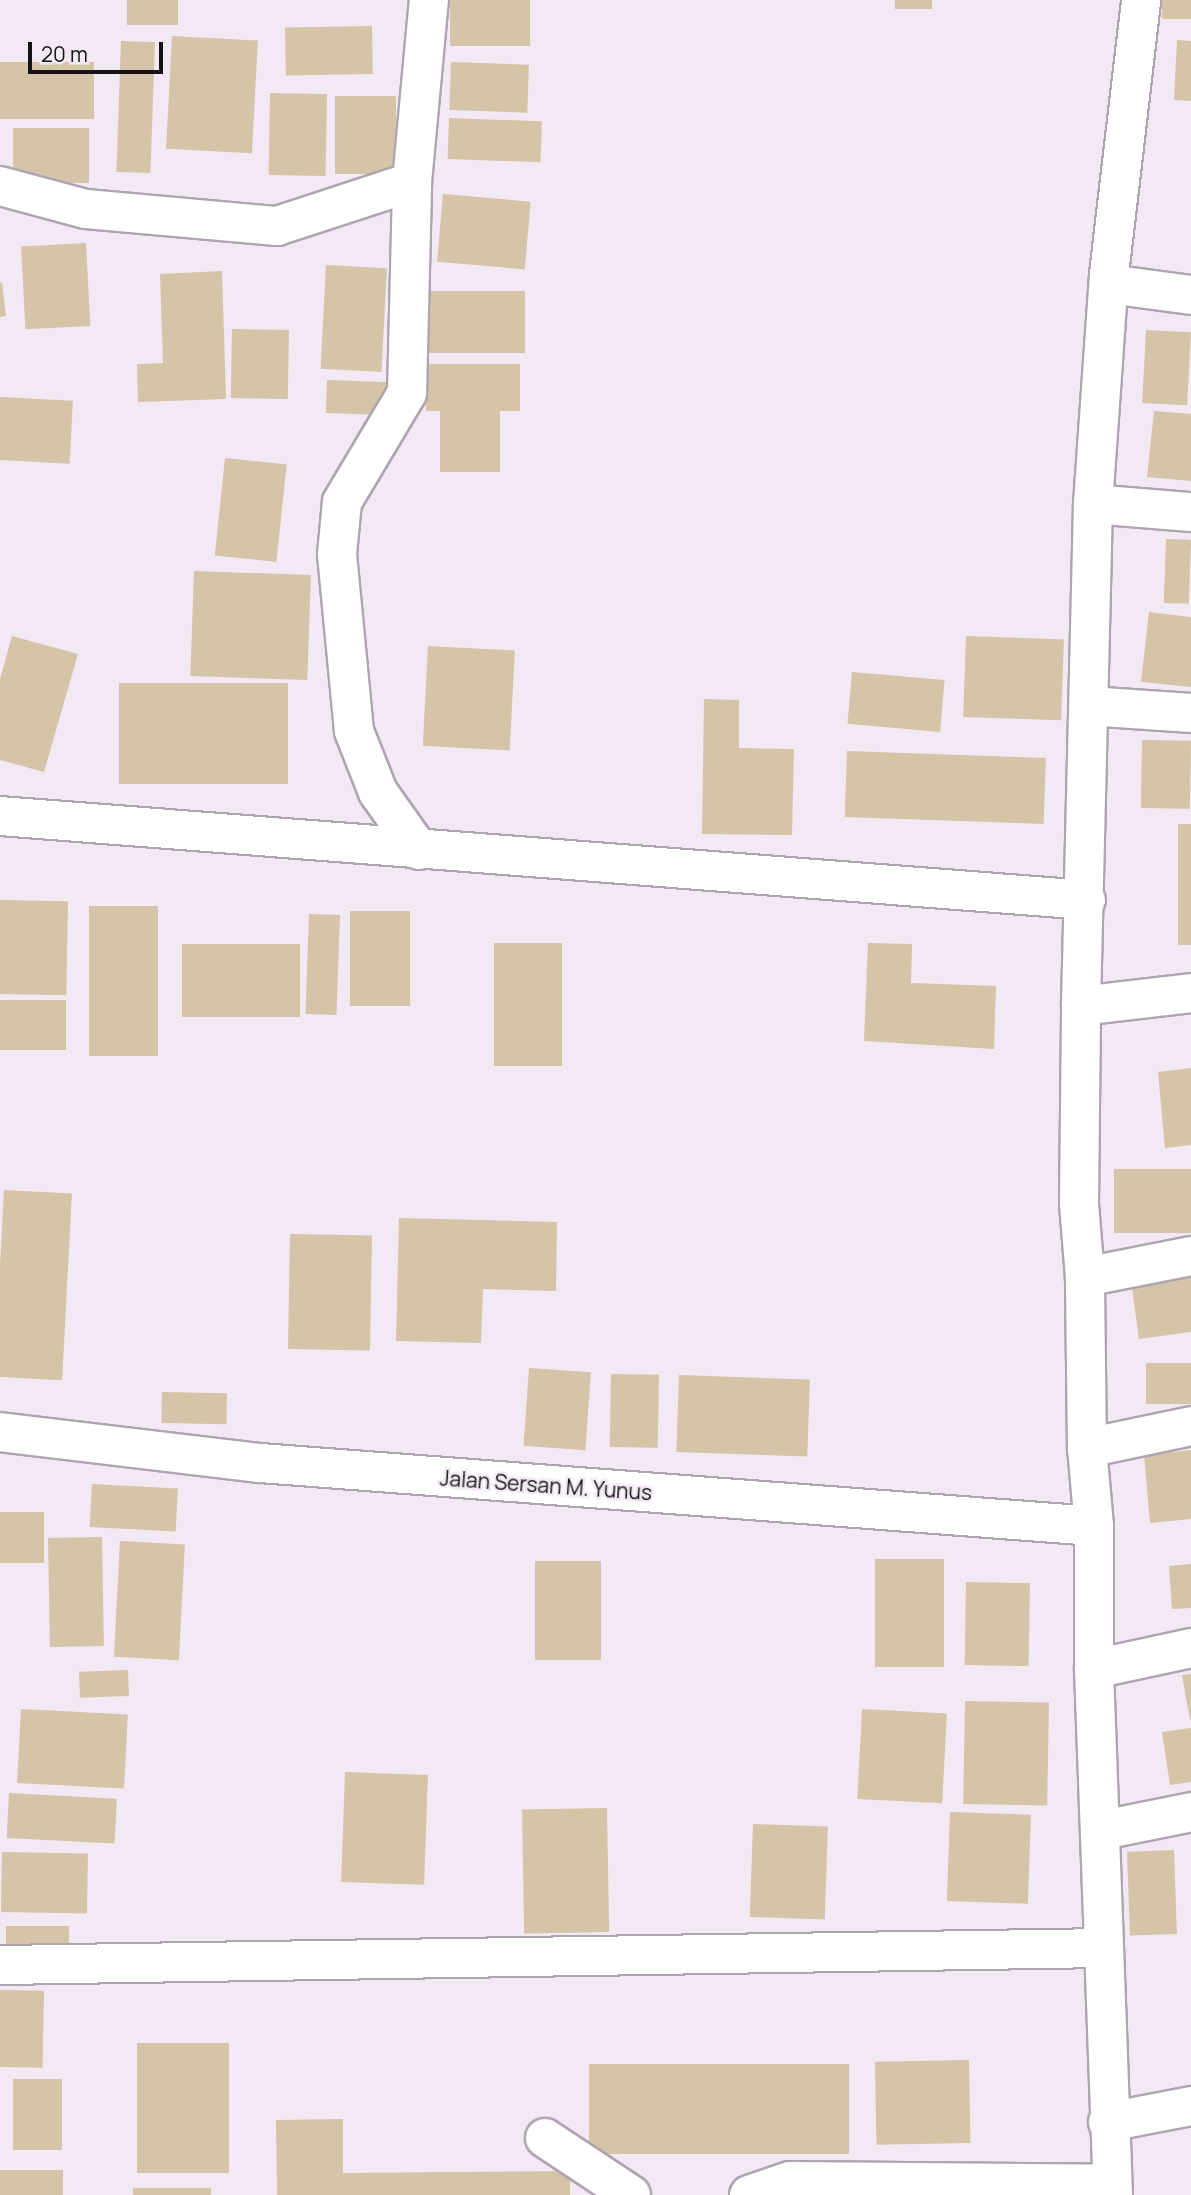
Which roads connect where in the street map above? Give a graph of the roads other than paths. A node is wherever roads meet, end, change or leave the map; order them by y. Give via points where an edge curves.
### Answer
1 (429, 0) edge
2 (1141, 0) edge
3 (412, 182) junction
4 (0, 186) edge
5 (1109, 284) junction
6 (1191, 295) edge
7 (1093, 504) junction
8 (1191, 512) edge
9 (1089, 706) junction
10 (1191, 713) edge
11 (0, 816) edge
12 (419, 850) junction
13 (1086, 900) junction
14 (1191, 993) edge
15 (1081, 1006) junction
16 (1191, 1256) edge
17 (1085, 1277) junction
18 (1191, 1426) edge
19 (0, 1432) edge
20 (1087, 1448) junction
21 (1094, 1526) junction
22 (1191, 1648) edge
23 (1094, 1669) junction
24 (1191, 1812) edge
25 (1102, 1830) junction
26 (1102, 1948) junction
27 (0, 1965) edge
28 (1191, 2106) edge
29 (1108, 2122) junction
30 (545, 2138) dead end
31 (1112, 2190) edge
32 (631, 2195) edge
33 (750, 2195) edge

1 - 3 street
2 - 5 street
3 - 4 street via 277,226 86,209
3 - 12 street via 408,393 342,502 337,554 354,731 378,792
5 - 6 street
5 - 7 street
7 - 8 street
7 - 9 street
9 - 10 street
9 - 13 street
11 - 12 street
12 - 13 street
13 - 15 street
14 - 15 street
15 - 17 street via 1079,1204
16 - 17 street
17 - 20 street
18 - 20 street
19 - 21 street, Jalan Sersan M. Yunus via 260,1463
20 - 21 street
21 - 23 street
22 - 23 street
23 - 25 street
24 - 25 street
25 - 26 street
26 - 27 street
26 - 29 street
28 - 29 street
29 - 31 street
30 - 32 street
31 - 33 street via 790,2181

